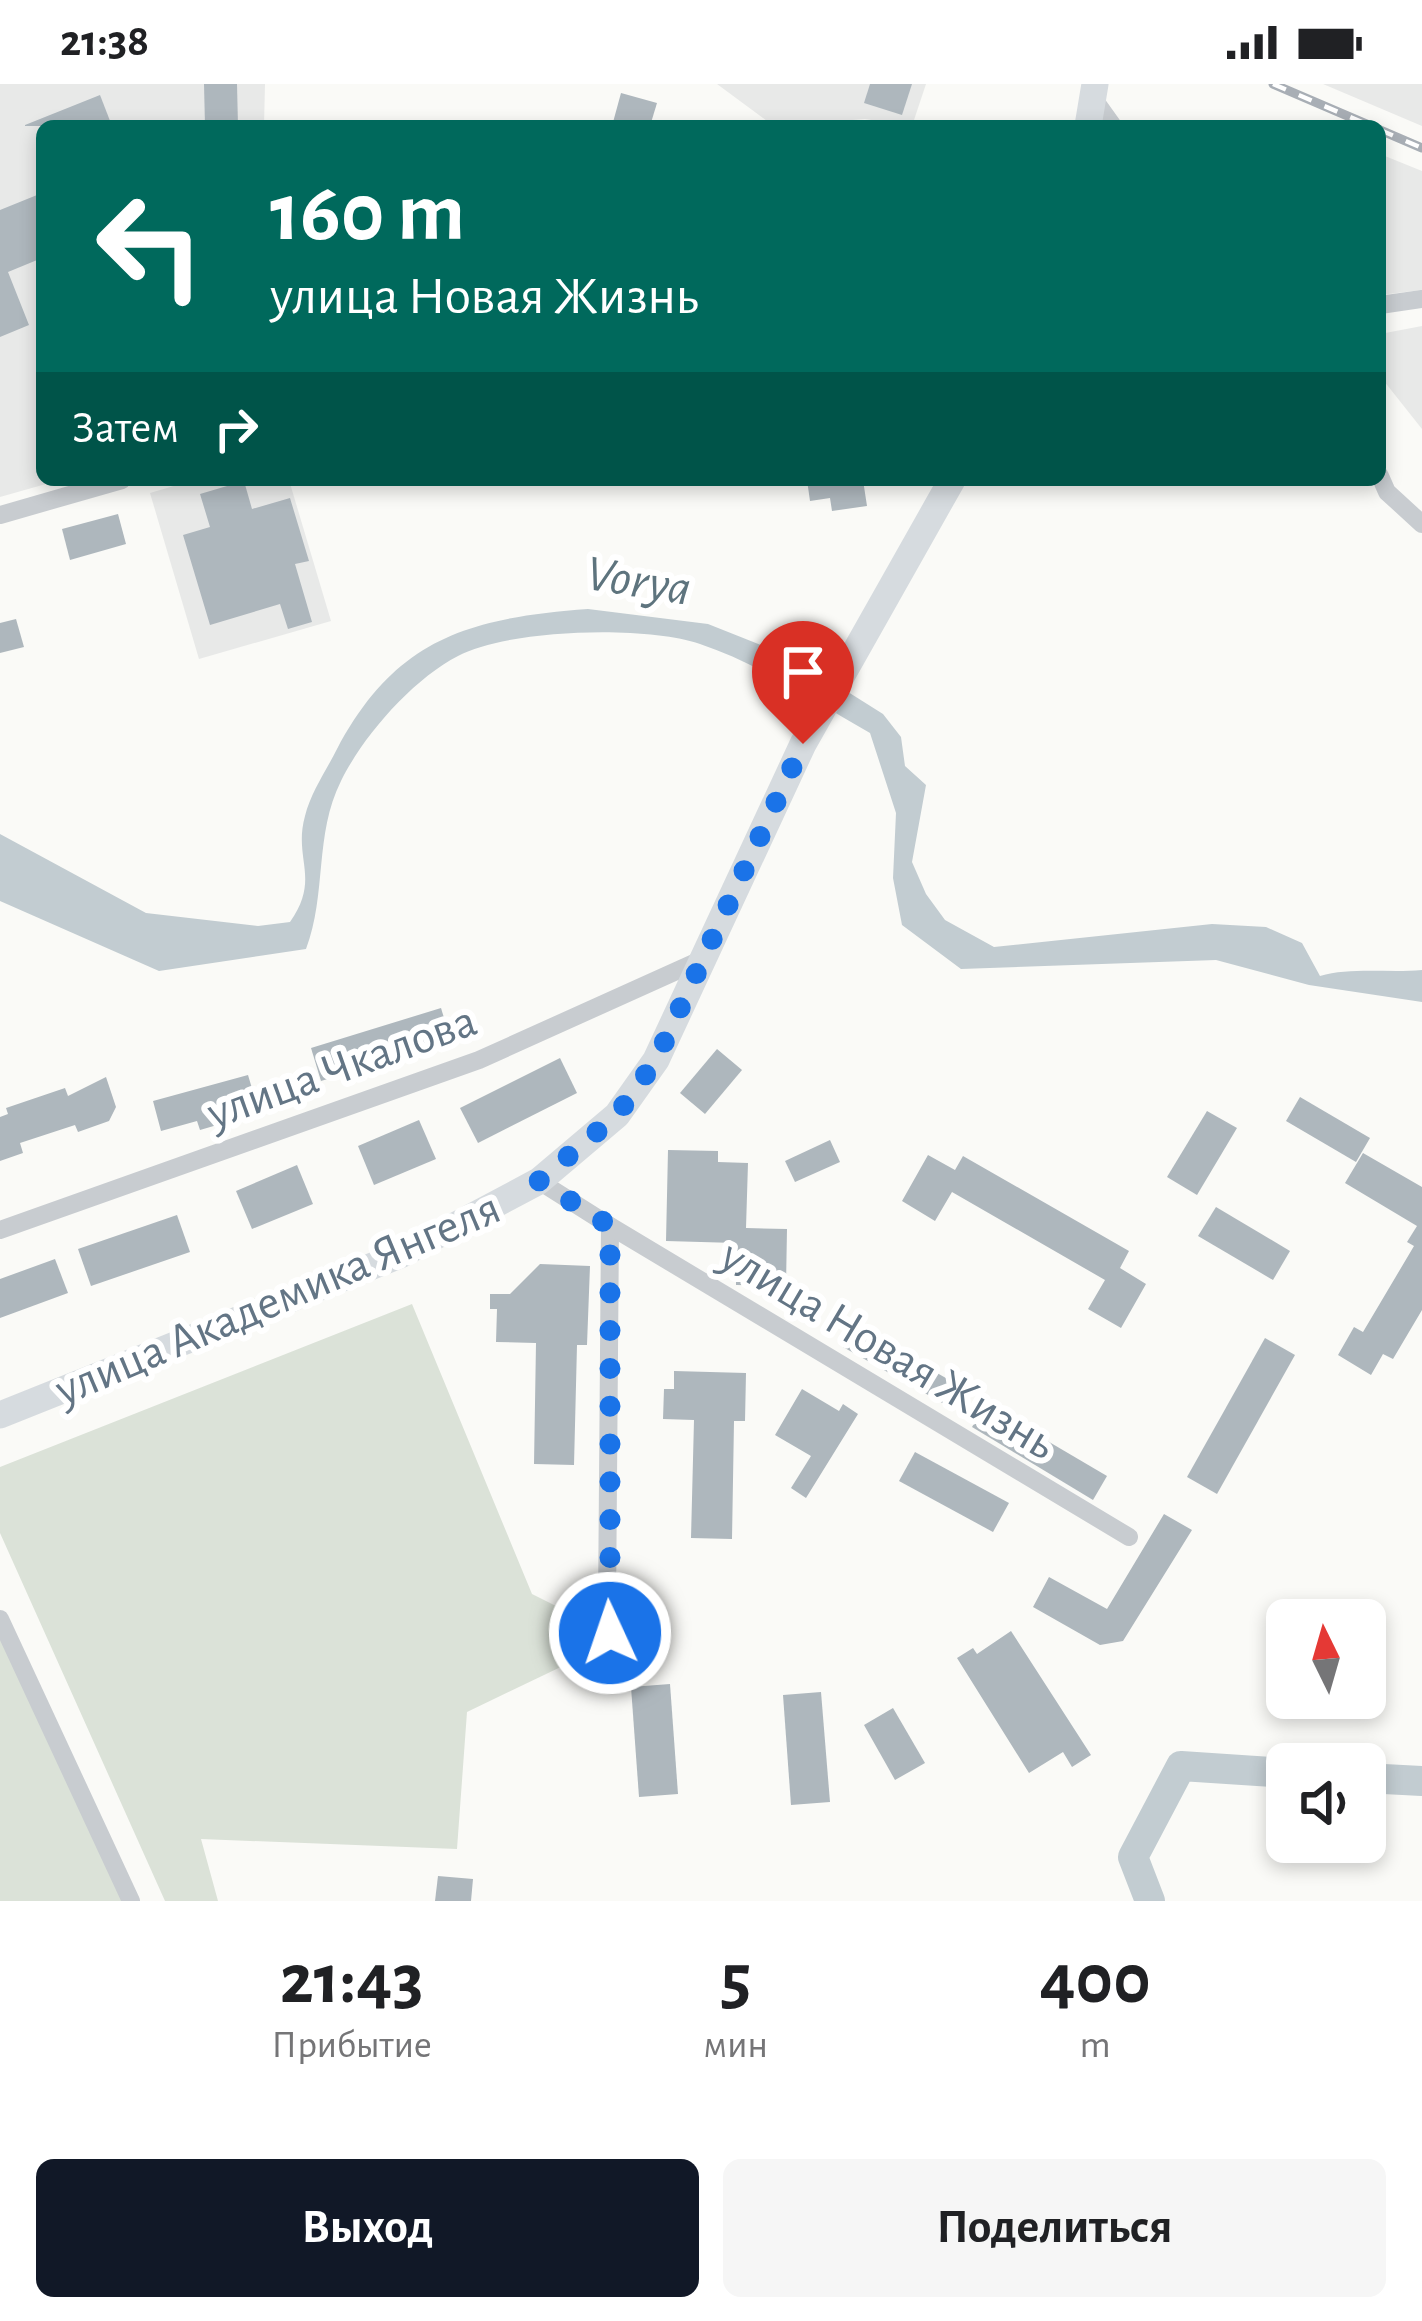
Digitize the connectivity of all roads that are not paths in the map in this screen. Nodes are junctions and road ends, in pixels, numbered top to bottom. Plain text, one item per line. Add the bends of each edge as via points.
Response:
1 (1422, 299) edge
2 (1386, 304) edge
3 (101, 486) edge
4 (949, 486) edge
5 (1385, 486) edge
6 (0, 515) edge
7 (1422, 524) edge
8 (703, 959) junction
9 (539, 1181) junction
10 (610, 1226) junction
11 (0, 1230) edge
12 (0, 1415) edge
13 (1129, 1538) dead end
14 (0, 1619) edge
15 (612, 1658) dead end
16 (131, 1901) edge

1 - 2 street
3 - 6 street
4 - 8 main road, улица Академика Янгеля via 803,744
5 - 7 street
8 - 9 main road, улица Академика Янгеля via 656,1060 617,1115
8 - 11 street, улица Чкалова via 479,1060
9 - 10 street, улица Новая Жизнь
9 - 12 main road, улица Академика Янгеля via 400,1255
10 - 13 street, улица Новая Жизнь
10 - 15 street
14 - 16 street

